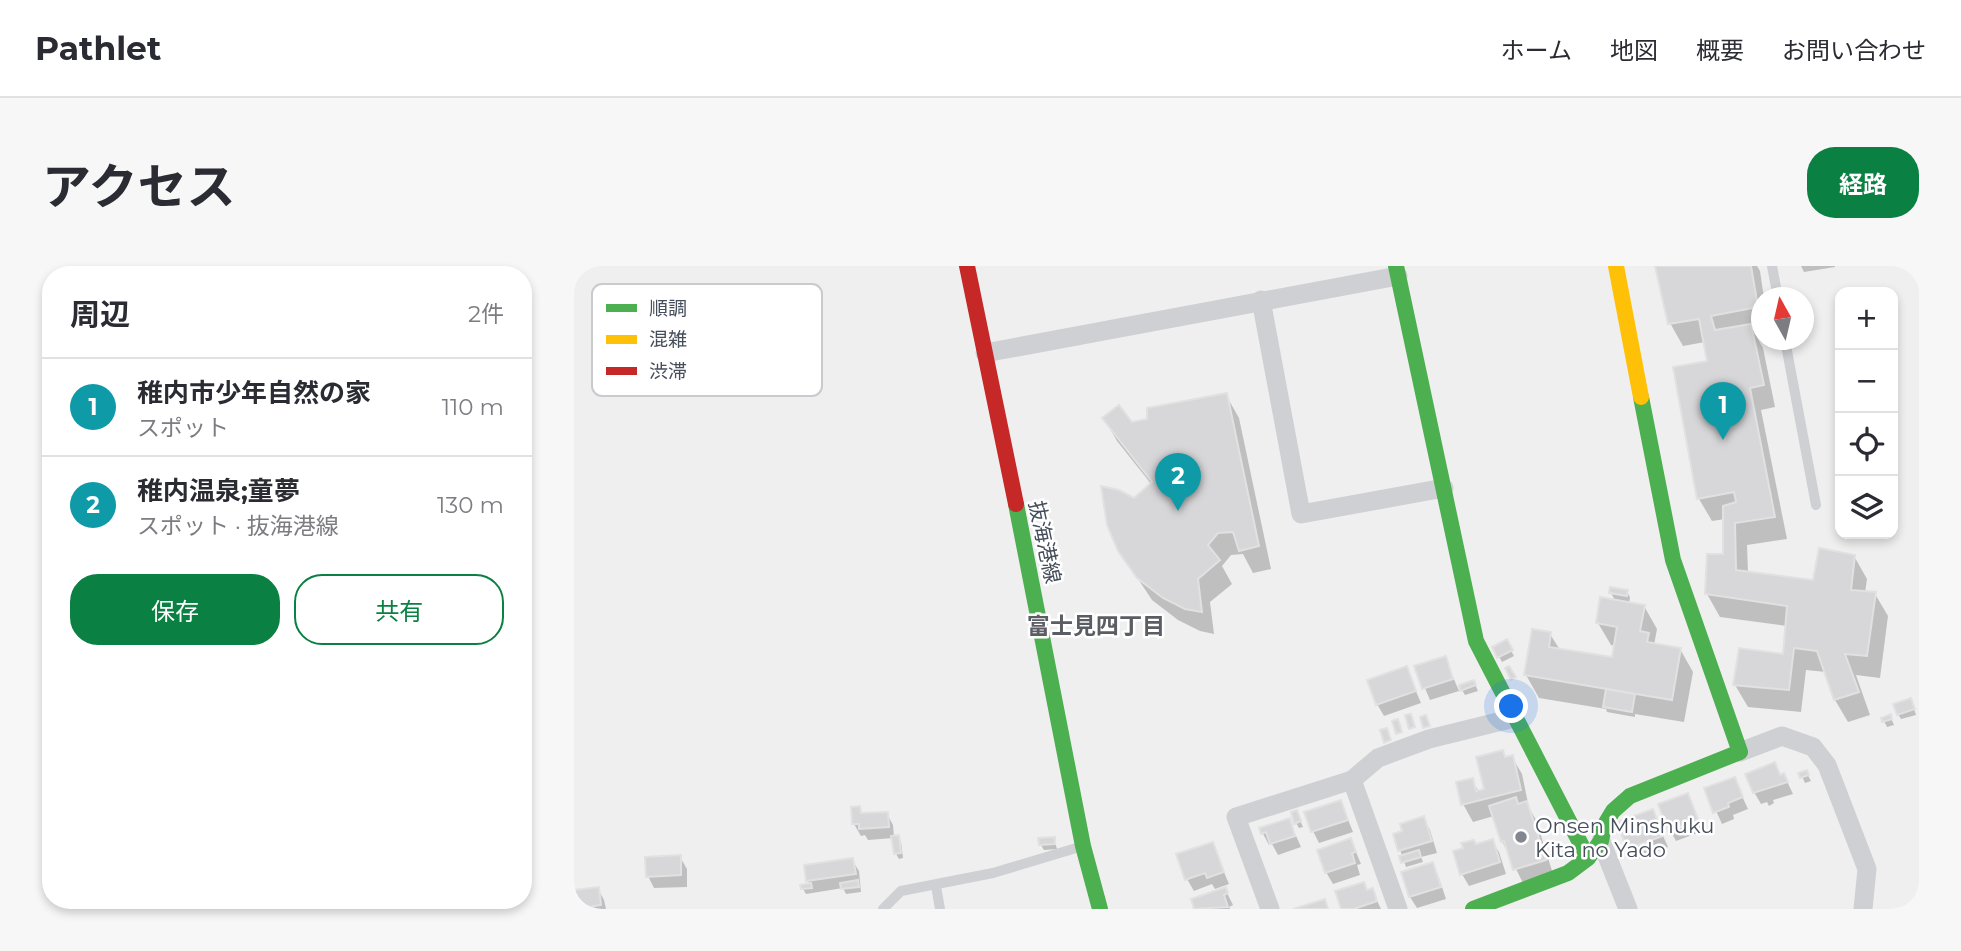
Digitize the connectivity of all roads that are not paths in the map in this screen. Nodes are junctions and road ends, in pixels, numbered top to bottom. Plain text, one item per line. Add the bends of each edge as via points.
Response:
1 (967, 266) edge
2 (1616, 266) edge
3 (1772, 266) edge
4 (1397, 271) edge
5 (1775, 287) edge
6 (1261, 300) junction
7 (1787, 350) edge
8 (985, 353) junction
9 (1444, 488) junction
10 (1816, 505) dead end
11 (1514, 718) junction
12 (1740, 752) junction
13 (1352, 780) junction
14 (1601, 841) junction
15 (1083, 846) junction
16 (1588, 858) junction
17 (936, 886) junction
18 (1507, 903) edge
19 (883, 909) edge
20 (940, 909) edge
21 (1100, 909) edge
22 (1270, 909) edge
23 (1398, 909) edge
24 (1473, 909) edge
25 (1628, 909) edge
26 (1863, 909) edge

1 - 8 street, 抜海港線
2 - 12 street via 1673,560
3 - 5 lane
4 - 6 street
4 - 9 street
6 - 8 street
6 - 9 street via 1301,514
7 - 10 lane
8 - 15 street, 抜海港線
9 - 11 street via 1476,641
11 - 13 street via 1429,739 1378,758
11 - 16 street
12 - 14 street via 1630,796 1613,811
12 - 26 street via 1782,736 1813,747 1827,765 1867,869
13 - 22 street via 1236,817
13 - 23 street
14 - 16 street
14 - 25 street
15 - 17 lane
15 - 21 street, 抜海港線
16 - 18 street
17 - 19 lane via 901,891
17 - 20 lane
18 - 24 street

